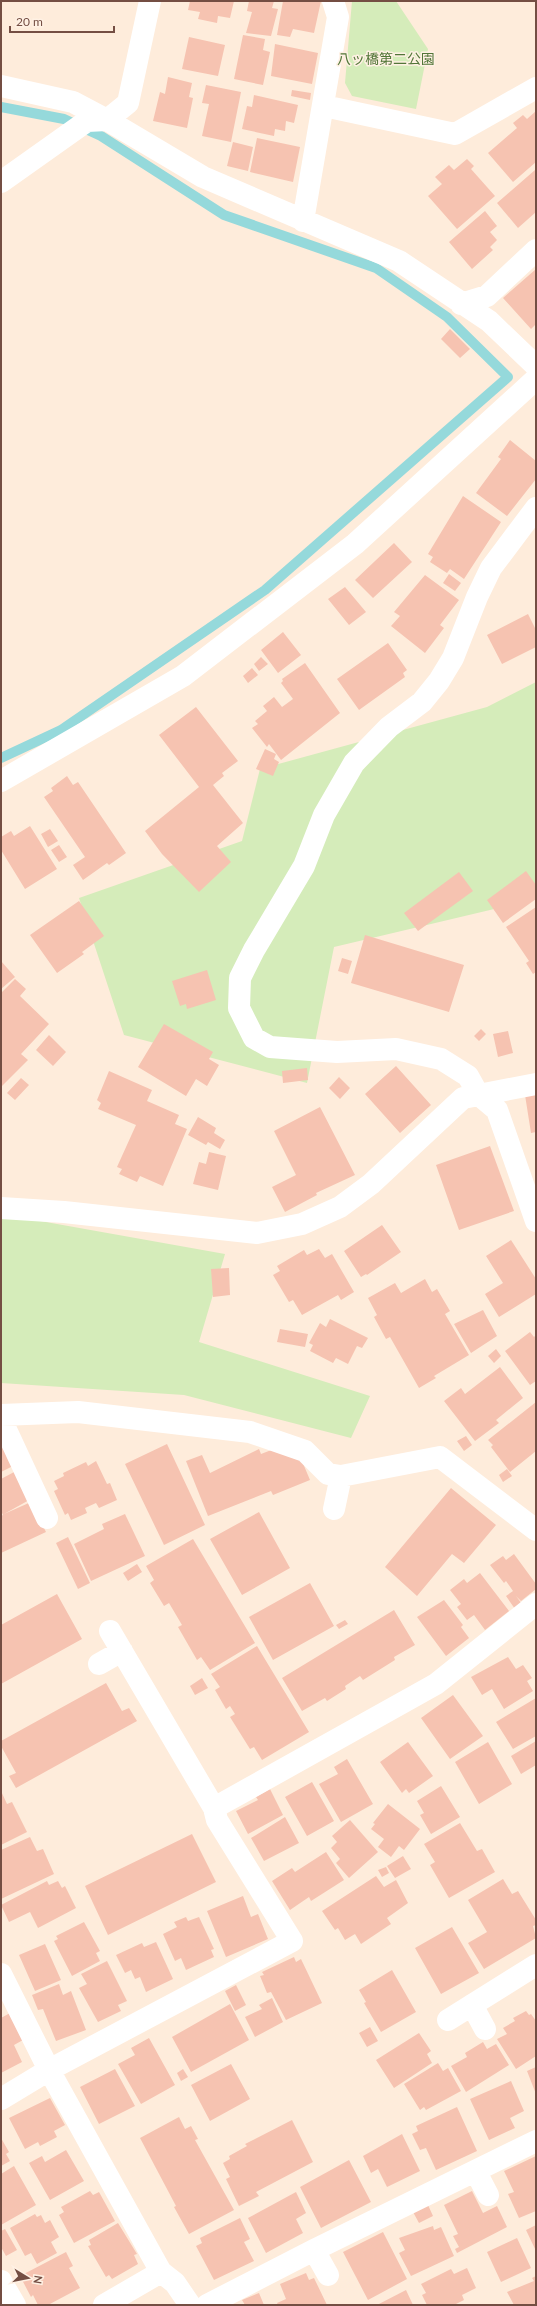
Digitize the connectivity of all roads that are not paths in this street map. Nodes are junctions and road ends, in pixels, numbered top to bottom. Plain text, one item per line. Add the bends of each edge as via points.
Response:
1 (150, 1) edge
2 (333, 1) edge
3 (1, 86) edge
4 (536, 88) edge
5 (324, 106) junction
6 (89, 124) junction
7 (1, 182) edge
8 (303, 221) junction
9 (536, 250) edge
10 (461, 304) junction
11 (536, 366) edge
12 (536, 380) edge
13 (536, 508) edge
14 (1, 781) edge
15 (536, 1084) edge
16 (478, 1094) junction
17 (1, 1208) edge
18 (533, 1209) edge
19 (1, 1415) edge
20 (1, 1418) edge
21 (341, 1476) junction
22 (334, 1509) dead end
23 (47, 1518) dead end
24 (536, 1530) edge
25 (536, 1604) edge
26 (110, 1631) dead end
27 (122, 1651) junction
28 (99, 1664) dead end
29 (214, 1808) junction
30 (536, 1965) edge
31 (1, 1974) edge
32 (472, 2005) junction
33 (448, 2020) dead end
34 (485, 2029) dead end
35 (49, 2070) junction
36 (1, 2099) edge
37 (536, 2141) edge
38 (476, 2172) junction
39 (488, 2195) dead end
40 (314, 2250) junction
41 (160, 2272) junction
42 (328, 2275) dead end
43 (1, 2281) edge
44 (15, 2305) edge
45 (104, 2305) edge
46 (190, 2305) edge
47 (207, 2305) edge

1 - 6 street via 128,103
2 - 5 street via 338,17
3 - 6 street via 73,102
4 - 5 street via 455,134
5 - 8 street
6 - 7 street
6 - 8 street
8 - 10 street via 399,260
9 - 10 street via 487,296
10 - 11 street via 489,321
12 - 14 street via 355,544 183,676
13 - 16 street via 491,568 476,597 453,658 439,681 422,702 389,727 354,763 324,815 304,866 240,978 239,1008 254,1038 270,1047 337,1052 396,1049 441,1059 468,1076
15 - 16 street
16 - 17 street via 463,1098 371,1184 340,1207 302,1224 257,1233 64,1212
16 - 18 street via 497,1110
19 - 21 street via 78,1412 250,1432 305,1451 328,1474
20 - 23 street
21 - 22 street
21 - 24 street via 440,1457
25 - 29 street via 436,1684
26 - 27 street
27 - 28 street
27 - 29 street
29 - 35 street via 217,1820 292,1941
30 - 32 street
31 - 35 street
32 - 33 street
32 - 34 street
35 - 36 street
35 - 41 street
37 - 38 street
38 - 39 street
38 - 40 street
40 - 42 street
40 - 47 street
41 - 45 street
41 - 46 street via 174,2283
43 - 44 street

